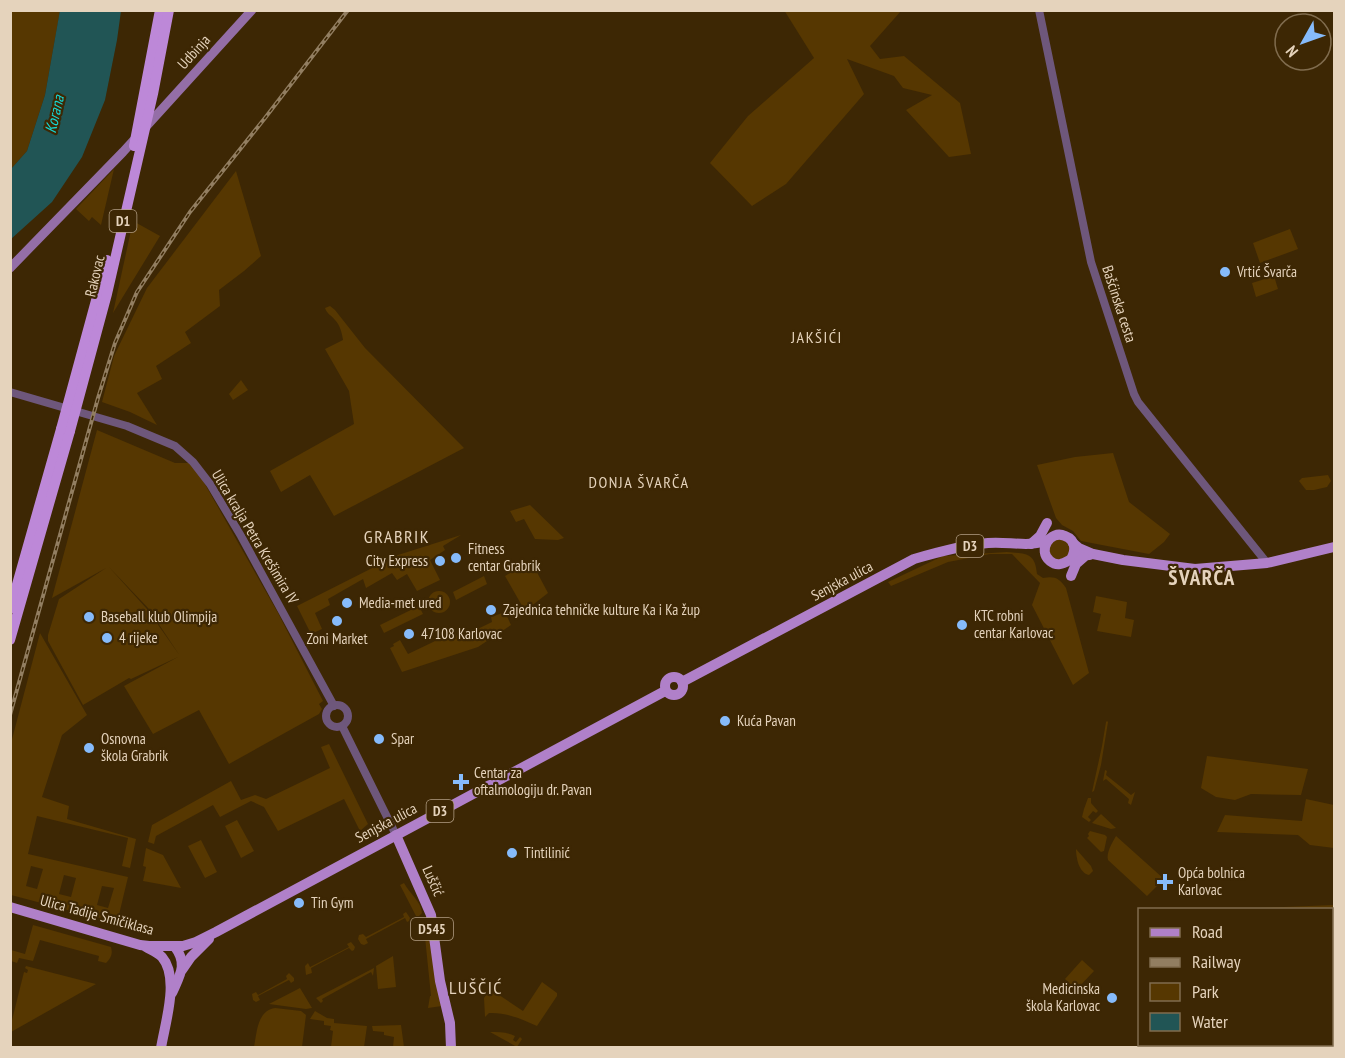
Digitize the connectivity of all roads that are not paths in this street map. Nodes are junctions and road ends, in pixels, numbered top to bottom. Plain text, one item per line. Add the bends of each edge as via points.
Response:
1 (160, 10) edge
2 (169, 10) edge
3 (252, 10) edge
4 (1039, 10) edge
5 (10, 268) edge
6 (10, 392) edge
7 (66, 430) junction
8 (1047, 524) dead end
9 (1048, 540) junction
10 (1073, 543) junction
11 (1028, 544) junction
12 (1252, 545) junction
13 (1335, 547) edge
14 (1089, 555) junction
15 (1047, 558) junction
16 (1071, 559) junction
17 (1267, 563) junction
18 (1243, 566) junction
19 (1071, 576) dead end
20 (10, 609) edge
21 (10, 640) edge
22 (334, 706) junction
23 (342, 726) junction
24 (396, 835) junction
25 (10, 907) edge
26 (216, 932) junction
27 (140, 945) junction
28 (176, 946) junction
29 (182, 971) junction
30 (169, 974) junction
31 (170, 999) junction
32 (161, 1047) edge
33 (451, 1047) edge

1 - 7 highway, Rakovac / D1, bridge via 117,217
2 - 7 highway, Rakovac / D1, bridge via 106,294
3 - 5 main road, Udbinja via 123,152
4 - 12 street, Bašćinska cesta via 1091,262 1134,393
6 - 22 street, Ulica kralja Petra Krešimira IV via 127,426 175,446 193,462 241,536
7 - 20 highway, D1
7 - 21 highway, D1
8 - 11 main road via 1040,536
9 - 10 main road, D3 via 1061,535
9 - 11 main road, Senjska ulica / D3
9 - 15 main road
10 - 14 main road, D3
10 - 16 main road
11 - 15 main road
11 - 24 main road, Senjska ulica / D3 via 987,543 914,559 682,682 669,678 665,690
12 - 17 street, Bašćinska cesta
12 - 18 street via 1251,557
13 - 17 main road, D3
14 - 16 main road, D3
14 - 18 main road, D3 via 1195,569
14 - 19 main road via 1076,564
15 - 16 main road, D3 via 1055,564
17 - 18 main road, D3
22 - 23 street via 347,711 348,721
22 - 23 street via 327,712 328,722 336,728
23 - 24 street
24 - 26 main road, Senjska ulica / D3
24 - 33 main road, Luščić / D545 via 431,915
25 - 27 main road, Ulica Tadije Smičiklasa / D3
26 - 28 main road, D3
26 - 29 main road
27 - 28 main road, Ulica Tadije Smičiklasa / D3
27 - 30 main road via 160,955
28 - 29 main road via 183,960
28 - 30 main road via 170,956
29 - 31 main road
30 - 31 main road
31 - 32 main road

